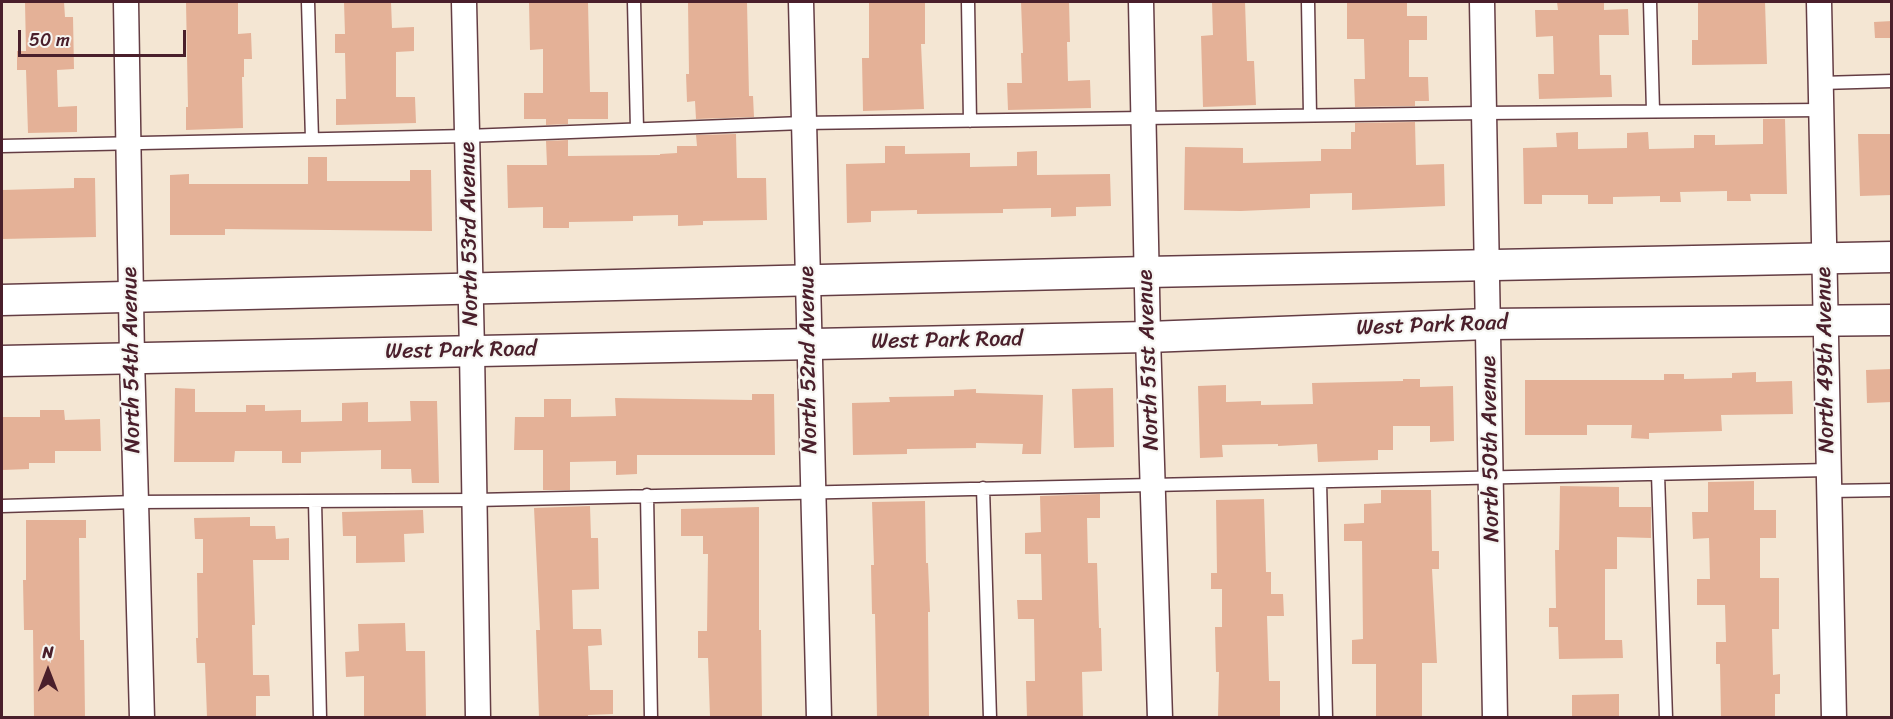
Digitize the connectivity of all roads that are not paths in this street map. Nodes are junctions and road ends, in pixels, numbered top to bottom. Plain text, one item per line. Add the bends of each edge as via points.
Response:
1 (126, 2) edge
2 (308, 2) edge
3 (464, 2) edge
4 (634, 2) edge
5 (801, 2) edge
6 (968, 2) edge
7 (1141, 2) edge
8 (1308, 2) edge
9 (1482, 2) edge
10 (1650, 2) edge
11 (1819, 2) edge
12 (1892, 81) edge
13 (1821, 83) junction
14 (1821, 110) junction
15 (1653, 111) junction
16 (1484, 113) junction
17 (1310, 115) junction
18 (1144, 118) junction
19 (970, 121) junction
20 (803, 123) junction
21 (637, 129) junction
22 (467, 136) junction
23 (312, 139) junction
24 (128, 142) junction
25 (2, 146) edge
26 (1892, 257) edge
27 (1824, 259) junction
28 (1487, 265) junction
29 (1147, 272) junction
30 (807, 281) junction
31 (471, 289) junction
32 (131, 296) junction
33 (2, 300) edge
34 (1892, 320) edge
35 (1826, 322) junction
36 (1488, 324) junction
37 (1148, 337) junction
38 (808, 343) junction
39 (472, 351) junction
40 (132, 358) junction
41 (2, 361) edge
42 (1659, 474) junction
43 (1491, 479) junction
44 (1829, 481) junction
45 (1320, 482) junction
46 (1153, 484) junction
47 (983, 488) junction
48 (1892, 490) edge
49 (812, 492) junction
50 (647, 495) junction
51 (474, 500) junction
52 (315, 501) junction
53 (136, 502) junction
54 (2, 506) edge
55 (142, 717) edge
56 (320, 717) edge
57 (478, 717) edge
58 (651, 717) edge
59 (819, 717) edge
60 (990, 717) edge
61 (1160, 717) edge
62 (1326, 717) edge
63 (1495, 717) edge
64 (1666, 717) edge
65 (1834, 717) edge

1 - 24 street, North 54th Avenue
2 - 23 lane
3 - 22 street, North 53rd Avenue
4 - 21 lane
5 - 20 street, North 52nd Avenue
6 - 19 lane
7 - 18 street, North 51st Avenue
8 - 17 lane
9 - 16 street, North 50th Avenue
10 - 15 lane
11 - 13 street, North 49th Avenue
12 - 13 lane
13 - 14 street, North 49th Avenue
14 - 15 lane
14 - 27 street, North 49th Avenue
15 - 16 lane
16 - 17 lane
16 - 28 street, North 50th Avenue
17 - 18 lane
18 - 19 lane
18 - 29 street, North 51st Avenue
19 - 20 lane
20 - 21 lane
20 - 30 street, North 52nd Avenue
21 - 22 lane
22 - 23 lane
22 - 31 street, North 53rd Avenue
23 - 24 lane
24 - 25 lane
24 - 32 street, North 54th Avenue
26 - 27 street
27 - 28 street
27 - 35 street, North 49th Avenue
28 - 29 street
28 - 36 street, North 50th Avenue
29 - 30 street
29 - 37 street, North 51st Avenue
30 - 31 street
30 - 38 street, North 52nd Avenue
31 - 32 street
31 - 39 street, North 53rd Avenue
32 - 33 street
32 - 40 street, North 54th Avenue
34 - 35 street, West Park Road
35 - 36 street, West Park Road
35 - 44 street, North 49th Avenue
36 - 37 street, West Park Road
36 - 43 street, North 50th Avenue
37 - 38 street, West Park Road
37 - 46 street, North 51st Avenue
38 - 39 street, West Park Road
38 - 49 street, North 52nd Avenue
39 - 40 street, West Park Road
39 - 51 street, North 53rd Avenue
40 - 41 street, West Park Road
40 - 53 street, North 54th Avenue
42 - 43 lane
42 - 44 lane
42 - 64 lane
43 - 45 lane
43 - 63 street, North 50th Avenue
44 - 48 lane
44 - 65 street, North 49th Avenue
45 - 46 lane
45 - 62 lane
46 - 47 lane
46 - 61 street, North 51st Avenue
47 - 49 lane
47 - 60 lane
49 - 50 lane
49 - 59 street, North 52nd Avenue
50 - 51 lane
50 - 58 lane
51 - 52 lane
51 - 57 street, North 53rd Avenue
52 - 53 lane
52 - 56 lane
53 - 54 lane
53 - 55 street, North 54th Avenue

